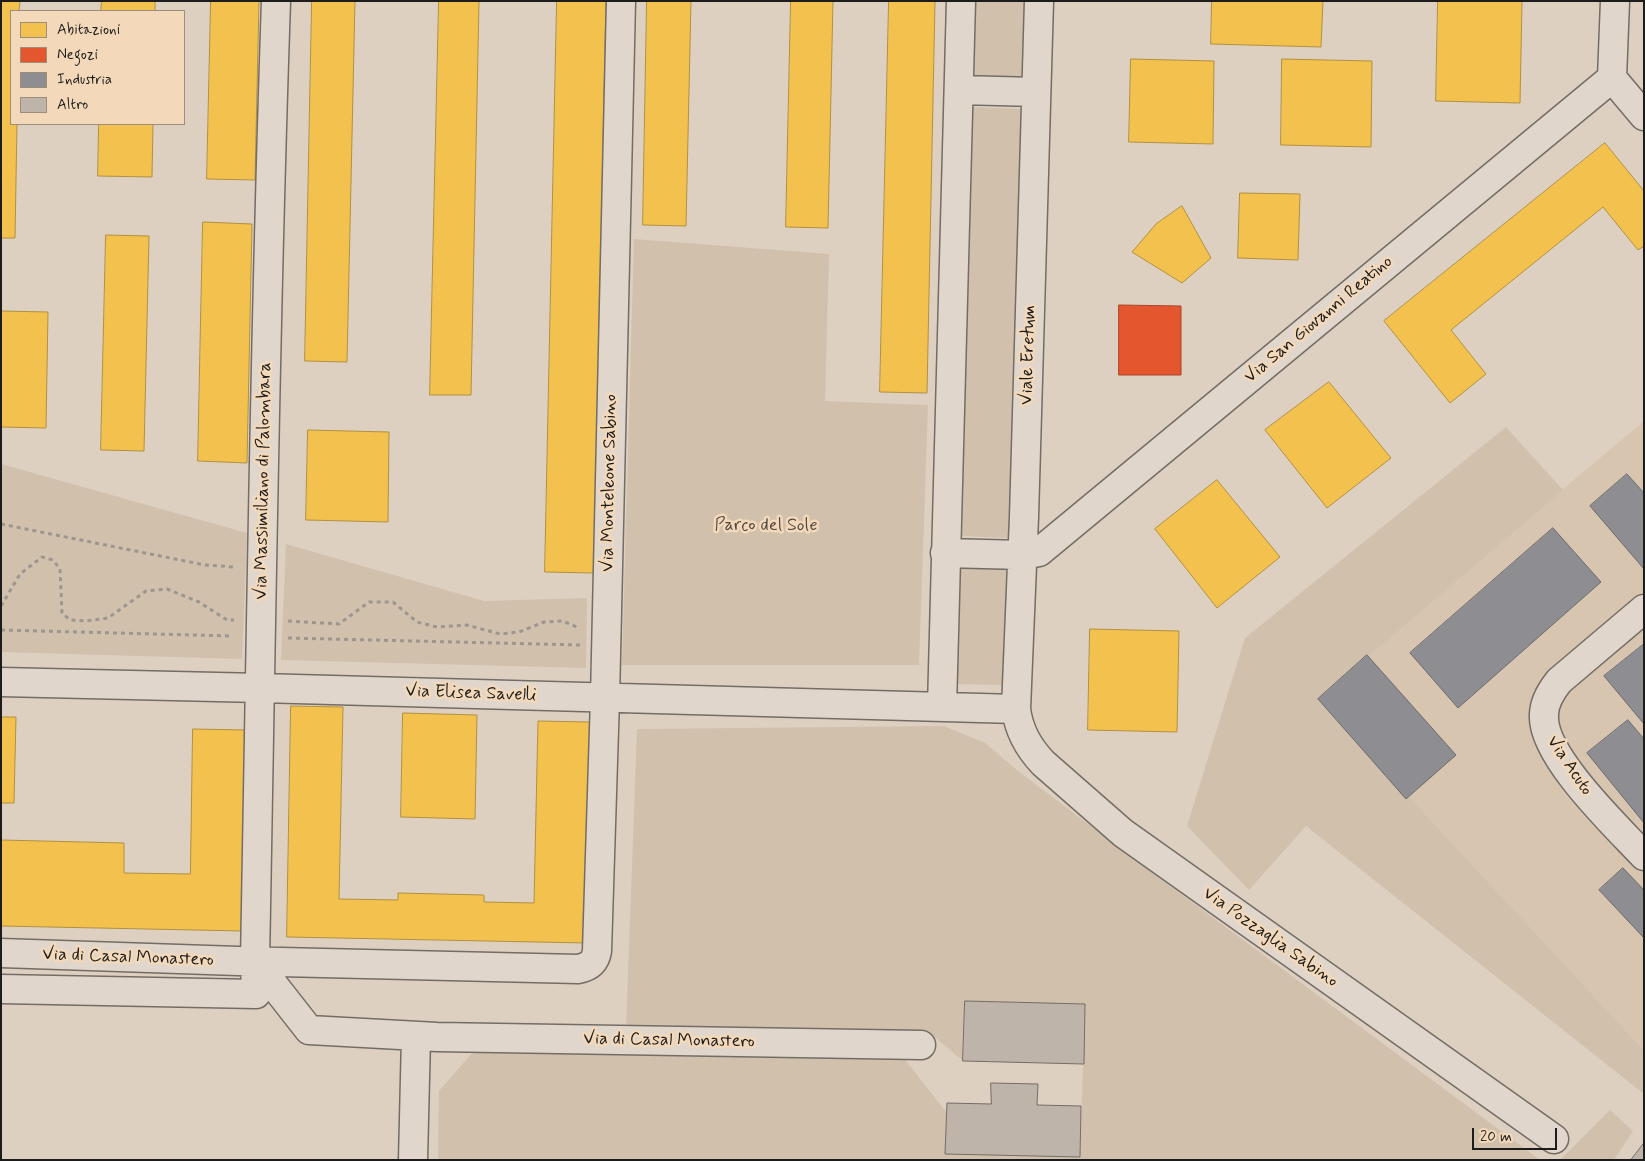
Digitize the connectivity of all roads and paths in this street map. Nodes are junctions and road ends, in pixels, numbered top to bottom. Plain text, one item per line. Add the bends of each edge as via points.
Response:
1 (276, 1) edge
2 (621, 1) edge
3 (961, 1) edge
4 (1039, 1) edge
5 (1615, 1) edge
6 (1612, 78) junction
7 (960, 90) junction
8 (1036, 92) junction
9 (1644, 116) edge
10 (1, 524) edge
11 (946, 552) junction
12 (1023, 555) junction
13 (262, 570) junction
14 (1644, 609) edge
15 (1, 682) edge
16 (260, 688) junction
17 (605, 698) junction
18 (942, 707) junction
19 (1016, 709) junction
20 (1644, 856) edge
21 (1, 953) edge
22 (255, 961) junction
23 (592, 964) joint
24 (1, 989) edge
25 (416, 1037) junction
26 (921, 1045) dead end
27 (1554, 1139) dead end
28 (413, 1160) edge

1 - 13 street, Via Massimiliano di Palombara
2 - 17 street, Via Monteleone Sabino
3 - 7 street
4 - 8 street, Viale Eretum
5 - 6 street
6 - 9 street
6 - 12 street, Via San Giovanni Reatino via 1039,552
7 - 8 street
7 - 11 street
8 - 12 street, Viale Eretum
10 - 13 path via 205,565
11 - 12 street
11 - 18 street
12 - 19 street, Viale Eretum
13 - 16 street, Via Massimiliano di Palombara
14 - 20 street, Via Acuto via 1559,681 1550,693 1543,716 1548,739 1570,773
15 - 16 street, Via Elisea Savelli
16 - 17 street, Via Elisea Savelli
16 - 22 street, Via Massimiliano di Palombara
17 - 18 street, Via Elisea Savelli
17 - 23 street, Via Monteleone Sabino via 597,951
18 - 19 street, Via Elisea Savelli
19 - 27 street, Via Pozzaglia Sabino via 1023,734 1033,752 1123,833
21 - 22 street, Via di Casal Monastero
22 - 23 street, Via di Casal Monastero via 578,969
22 - 24 street, Via Massimiliano di Palombara via 256,994
22 - 25 street, Via di Casal Monastero via 309,1030
25 - 26 street, Via di Casal Monastero
25 - 28 street

